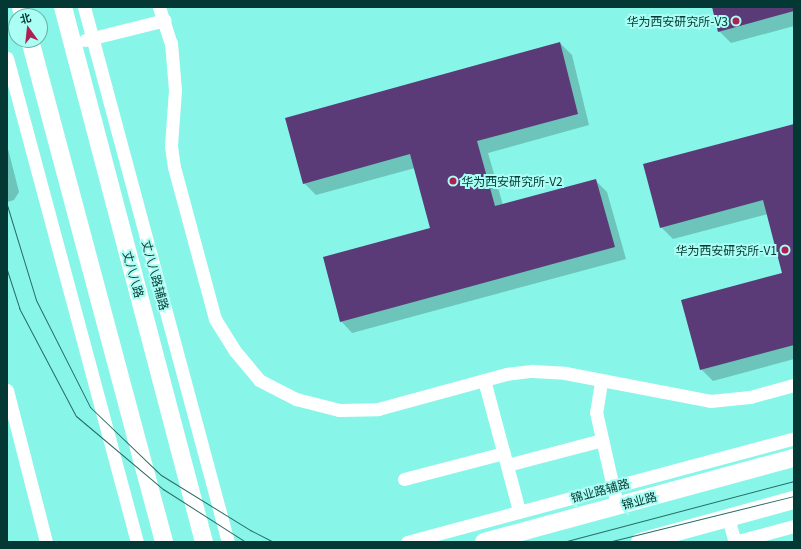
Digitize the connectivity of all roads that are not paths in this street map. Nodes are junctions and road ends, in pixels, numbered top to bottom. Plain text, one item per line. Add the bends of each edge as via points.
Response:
1 (63, 7) edge
2 (84, 7) edge
3 (160, 7) edge
4 (165, 20) junction
5 (92, 39) junction
6 (73, 43) junction
7 (32, 48) edge
8 (7, 58) edge
9 (484, 380) junction
10 (601, 382) junction
11 (794, 385) edge
12 (7, 390) edge
13 (794, 438) edge
14 (602, 440) junction
15 (794, 458) edge
16 (505, 459) junction
17 (404, 480) dead end
18 (613, 486) junction
19 (794, 500) edge
20 (618, 505) junction
21 (519, 512) junction
22 (728, 518) junction
23 (794, 526) edge
24 (46, 542) edge
25 (137, 542) edge
26 (164, 542) edge
27 (204, 542) edge
28 (228, 542) edge
29 (407, 542) edge
30 (484, 542) edge
31 (640, 542) edge
32 (735, 542) edge

1 - 6 main road, 丈八八路
2 - 5 street, 丈八八路辅路
3 - 4 street
4 - 5 street
4 - 9 street via 171,43 176,90 171,146 174,167 215,319 235,351 259,380 296,399 339,410 378,409
5 - 6 street
5 - 28 street, 丈八八路辅路
6 - 27 main road, 丈八八路
7 - 26 main road
8 - 25 street
9 - 10 street via 506,374 532,372 565,373
9 - 16 street
10 - 11 street via 710,401 750,397
10 - 14 street via 596,412
12 - 24 street
13 - 18 street, 锦业路辅路
14 - 16 street
14 - 18 street
15 - 20 main road, 锦业路
16 - 17 street
16 - 21 street
18 - 20 street
18 - 21 street, 锦业路辅路
19 - 22 main road
20 - 30 main road, 锦业路
21 - 29 street, 锦业路辅路
22 - 31 main road
22 - 32 street
23 - 32 street

